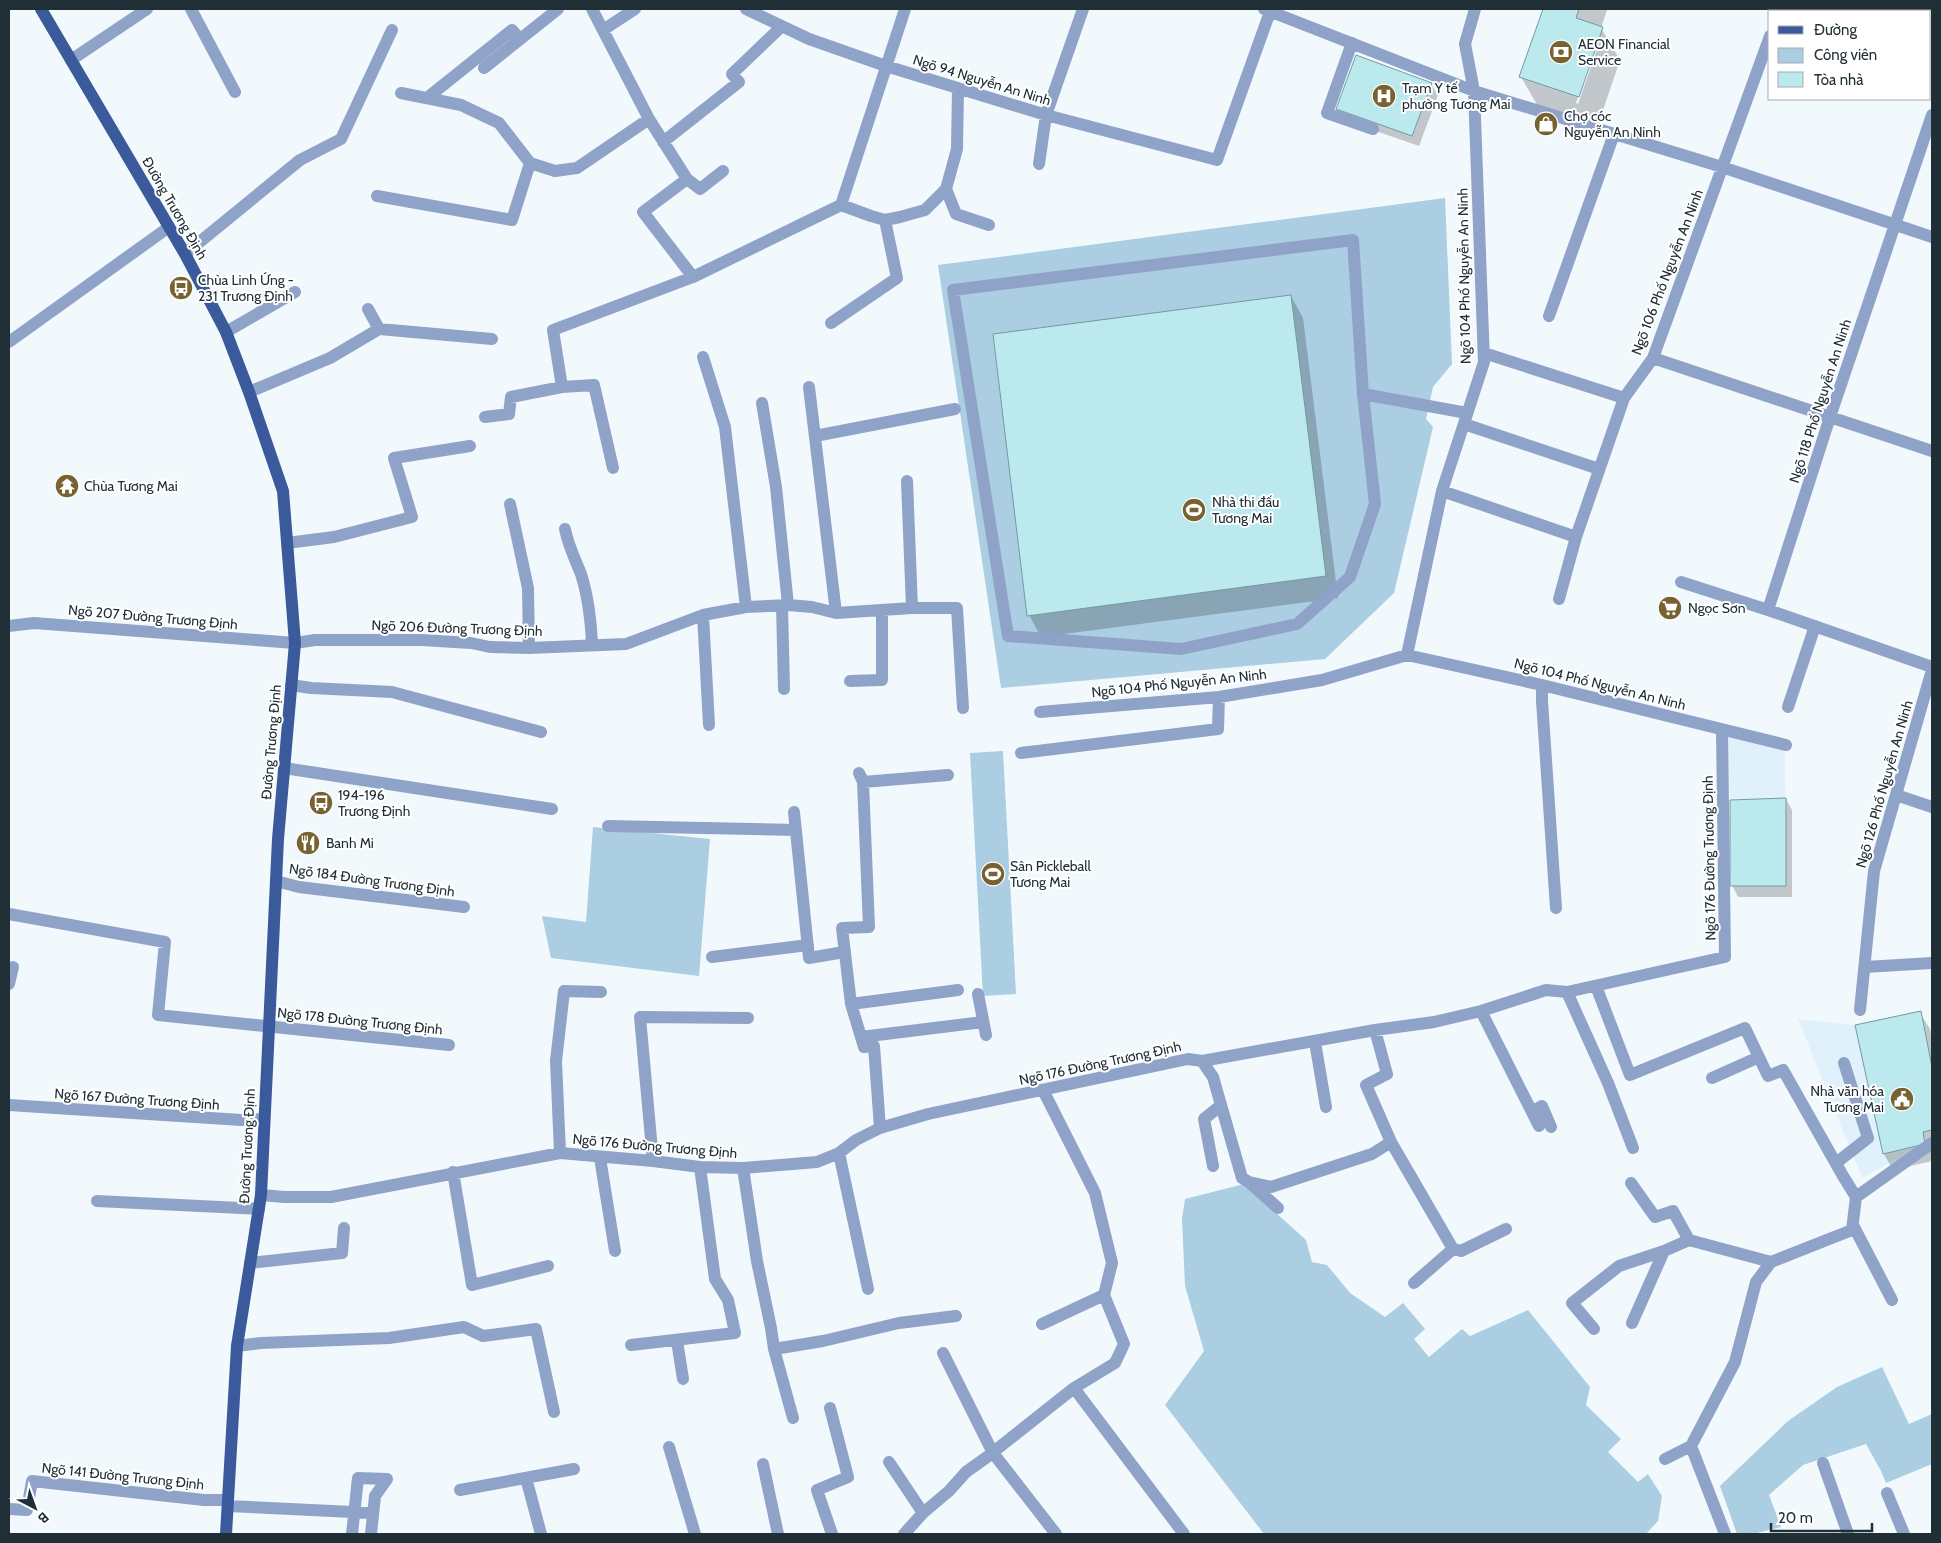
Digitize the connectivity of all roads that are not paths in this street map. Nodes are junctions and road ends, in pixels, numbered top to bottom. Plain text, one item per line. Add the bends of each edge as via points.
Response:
1 (41, 9) edge
2 (147, 9) edge
3 (191, 9) edge
4 (558, 9) edge
5 (592, 9) edge
6 (635, 9) edge
7 (746, 9) edge
8 (905, 9) edge
9 (1083, 9) edge
10 (1268, 9) edge
11 (1475, 9) edge
12 (782, 27) junction
13 (392, 30) dead end
14 (603, 30) junction
15 (520, 39) junction
16 (1768, 41) edge
17 (1352, 43) junction
18 (71, 60) junction
19 (886, 66) junction
20 (484, 68) dead end
21 (958, 88) junction
22 (1474, 91) junction
23 (235, 92) dead end
24 (401, 93) dead end
25 (427, 98) junction
26 (1046, 115) junction
27 (1932, 115) edge
28 (649, 119) junction
29 (1373, 129) dead end
30 (1614, 134) junction
31 (663, 142) junction
32 (530, 162) junction
33 (1039, 164) dead end
34 (1722, 167) junction
35 (723, 170) dead end
36 (686, 179) junction
37 (946, 189) junction
38 (377, 196) dead end
39 (841, 204) junction
40 (885, 220) junction
41 (1895, 224) junction
42 (989, 225) dead end
43 (169, 227) junction
44 (1932, 237) edge
45 (185, 254) junction
46 (693, 277) junction
47 (295, 292) dead end
48 (368, 310) dead end
49 (1550, 316) dead end
50 (831, 323) dead end
51 (380, 329) junction
52 (226, 332) junction
53 (492, 339) dead end
54 (9, 342) edge
55 (1484, 353) junction
56 (704, 358) dead end
57 (1653, 358) junction
58 (809, 387) dead end
59 (562, 388) junction
60 (249, 392) junction
61 (1363, 394) junction
62 (1624, 398) junction
63 (762, 403) dead end
64 (955, 409) dead end
65 (485, 417) dead end
66 (1830, 417) junction
67 (1465, 419) junction
68 (815, 436) junction
69 (470, 446) dead end
70 (1932, 451) edge
71 (613, 468) dead end
72 (1599, 469) junction
73 (907, 481) dead end
74 (1442, 491) junction
75 (510, 504) dead end
76 (565, 529) dead end
77 (1576, 537) junction
78 (287, 543) junction
79 (1681, 582) dead end
80 (1558, 599) dead end
81 (785, 605) junction
82 (746, 607) junction
83 (912, 608) junction
84 (882, 610) junction
85 (1768, 610) junction
86 (836, 613) junction
87 (703, 615) junction
88 (9, 626) edge
89 (1815, 626) junction
90 (295, 643) junction
91 (592, 644) junction
92 (529, 648) junction
93 (1407, 655) junction
94 (1932, 667) edge
95 (1932, 670) edge
96 (850, 681) dead end
97 (291, 685) junction
98 (1542, 685) junction
99 (784, 690) dead end
100 (1219, 697) junction
101 (1788, 707) dead end
102 (963, 708) dead end
103 (1040, 712) dead end
104 (709, 725) dead end
105 (1722, 730) junction
106 (541, 732) dead end
107 (1786, 745) dead end
108 (1021, 753) dead end
109 (284, 768) junction
110 (948, 775) dead end
111 (1896, 795) junction
112 (1932, 808) edge
113 (552, 809) dead end
114 (794, 812) dead end
115 (608, 826) dead end
116 (796, 830) junction
117 (276, 881) junction
118 (464, 907) dead end
119 (1556, 908) dead end
120 (9, 914) edge
121 (808, 945) junction
122 (844, 952) junction
123 (712, 957) dead end
124 (1932, 963) edge
125 (1864, 966) junction
126 (13, 967) dead end
127 (9, 984) edge
128 (1596, 986) junction
129 (958, 990) dead end
130 (601, 992) dead end
131 (1567, 992) junction
132 (978, 994) dead end
133 (851, 1004) junction
134 (1860, 1010) dead end
135 (1481, 1011) junction
136 (748, 1018) dead end
137 (983, 1022) junction
138 (268, 1026) junction
139 (1375, 1030) junction
140 (986, 1035) dead end
141 (861, 1037) junction
142 (1316, 1042) junction
143 (449, 1045) dead end
144 (1759, 1057) junction
145 (1202, 1061) junction
146 (1844, 1064) dead end
147 (1712, 1078) dead end
148 (1043, 1090) junction
149 (9, 1105) edge
150 (1220, 1106) junction
151 (1326, 1107) dead end
152 (264, 1119) junction
153 (1545, 1126) dead end
154 (880, 1128) junction
155 (1391, 1142) junction
156 (1932, 1143) edge
157 (1633, 1148) dead end
158 (560, 1153) junction
159 (839, 1153) junction
160 (600, 1158) junction
161 (653, 1161) junction
162 (1836, 1162) junction
163 (1213, 1166) dead end
164 (700, 1168) junction
165 (743, 1168) junction
166 (453, 1172) junction
167 (1249, 1182) junction
168 (1631, 1183) dead end
169 (261, 1195) junction
170 (1856, 1197) junction
171 (97, 1201) dead end
172 (1278, 1208) dead end
173 (258, 1209) junction
174 (1853, 1225) junction
175 (344, 1228) dead end
176 (1506, 1229) dead end
177 (1689, 1240) junction
178 (1453, 1249) junction
179 (615, 1251) dead end
180 (1664, 1251) junction
181 (1771, 1262) junction
182 (250, 1263) junction
183 (548, 1266) dead end
184 (1414, 1283) dead end
185 (868, 1289) dead end
186 (1104, 1295) junction
187 (1892, 1300) dead end
188 (956, 1316) dead end
189 (1632, 1323) dead end
190 (1042, 1324) dead end
191 (1594, 1329) dead end
192 (677, 1341) junction
193 (631, 1345) dead end
194 (237, 1346) junction
195 (774, 1349) junction
196 (944, 1353) dead end
197 (683, 1379) dead end
198 (1074, 1388) junction
199 (830, 1408) dead end
200 (554, 1412) dead end
201 (793, 1418) dead end
202 (1691, 1446) junction
203 (669, 1447) dead end
204 (993, 1453) junction
205 (1665, 1459) dead end
206 (889, 1462) dead end
207 (1823, 1463) dead end
208 (763, 1464) dead end
209 (574, 1469) dead end
210 (526, 1478) junction
211 (460, 1490) dead end
212 (1887, 1493) dead end
213 (228, 1503) junction
214 (9, 1509) edge
215 (354, 1512) junction
216 (373, 1513) junction
217 (923, 1513) junction
218 (226, 1534) edge
219 (352, 1534) edge
220 (371, 1534) edge
221 (541, 1534) edge
222 (695, 1534) edge
223 (778, 1534) edge
224 (832, 1534) edge
225 (907, 1534) edge
226 (1056, 1534) edge
227 (1184, 1534) edge
228 (1725, 1534) edge
229 (1848, 1534) edge
230 (1904, 1534) edge

1 - 18 main road, Đường Trương Định
2 - 18 street
3 - 23 street
4 - 15 street
5 - 14 street
6 - 14 street
7 - 12 street, Ngõ 94 Nguyễn An Ninh
8 - 19 street
9 - 26 street
10 - 17 street
10 - 26 street, Ngõ 94 Nguyễn An Ninh via 1217,160
11 - 22 street, Ngõ 104 Phố Nguyễn An Ninh via 1465,44
12 - 19 street, Ngõ 94 Nguyễn An Ninh
12 - 31 street via 732,74 739,82
13 - 45 street via 341,140 300,160
14 - 28 street
15 - 20 street
15 - 25 street via 512,30
16 - 34 street, Ngõ 106 Phố Nguyễn An Ninh
17 - 22 street
17 - 29 street via 1327,113
18 - 43 main road, Đường Trương Định
19 - 21 street, Ngõ 94 Nguyễn An Ninh
19 - 39 street
21 - 26 street, Ngõ 94 Nguyễn An Ninh
21 - 37 street via 957,149
22 - 30 street
22 - 55 street, Ngõ 104 Phố Nguyễn An Ninh
24 - 25 street
25 - 32 street via 461,105 499,124
26 - 33 street
27 - 41 street, Ngõ 118 Phố Nguyễn An Ninh
28 - 31 street
28 - 32 street via 577,168 555,171
30 - 34 street
30 - 49 street
31 - 36 street
32 - 38 street via 512,220
34 - 41 street
34 - 57 street, Ngõ 106 Phố Nguyễn An Ninh
35 - 36 street via 700,189
36 - 46 street via 643,212
37 - 40 street via 925,210
37 - 42 street via 956,214
39 - 40 street
39 - 46 street
40 - 50 street via 897,278
41 - 44 street
41 - 66 street, Ngõ 118 Phố Nguyễn An Ninh
43 - 45 main road, Đường Trương Định
43 - 54 street
45 - 52 main road, Đường Trương Định
46 - 59 street via 553,330
47 - 52 street
48 - 51 street
51 - 53 street
51 - 60 street via 330,358
52 - 60 main road, Đường Trương Định
55 - 62 street
55 - 67 street, Ngõ 104 Phố Nguyễn An Ninh
56 - 82 street via 725,428
57 - 62 street, Ngõ 106 Phố Nguyễn An Ninh
57 - 66 street
58 - 68 street
59 - 65 street via 511,397 509,414
59 - 71 street via 594,384
60 - 78 main road, Đường Trương Định via 283,491
61 - 61 street via 1353,240 953,290 1008,636 1181,649 1297,624 1350,576 1375,504
61 - 67 street
62 - 72 street, Ngõ 106 Phố Nguyễn An Ninh
63 - 81 street via 776,487
64 - 68 street
66 - 70 street
66 - 85 street, Ngõ 118 Phố Nguyễn An Ninh
67 - 72 street
67 - 74 street, Ngõ 104 Phố Nguyễn An Ninh
68 - 86 street
69 - 78 street via 394,458 412,517 334,537
72 - 77 street, Ngõ 106 Phố Nguyễn An Ninh
73 - 83 street
74 - 77 street
74 - 93 street, Ngõ 104 Phố Nguyễn An Ninh
75 - 92 street via 528,588
76 - 91 street via 581,575 591,620
77 - 80 street, Ngõ 106 Phố Nguyễn An Ninh
78 - 90 main road, Đường Trương Định
79 - 85 street
81 - 82 street, Ngõ 206 Đường Trương Định
81 - 86 street, Ngõ 206 Đường Trương Định
81 - 99 street
82 - 87 street, Ngõ 206 Đường Trương Định
83 - 84 street, Ngõ 206 Đường Trương Định
83 - 102 street, Ngõ 206 Đường Trương Định via 957,608
84 - 86 street, Ngõ 206 Đường Trương Định
84 - 96 street via 882,680
85 - 89 street
87 - 91 street, Ngõ 206 Đường Trương Định via 626,644
87 - 104 street
88 - 90 street, Ngõ 207 Đường Trương Định via 34,623
89 - 94 street
89 - 101 street
90 - 92 street, Ngõ 206 Đường Trương Định via 315,640 421,640
90 - 97 main road, Đường Trương Định
91 - 92 street, Ngõ 206 Đường Trương Định
93 - 98 street, Ngõ 104 Phố Nguyễn An Ninh
93 - 100 street, Ngõ 104 Phố Nguyễn An Ninh via 1322,680
95 - 111 street, Ngõ 126 Phố Nguyễn An Ninh
97 - 106 street via 392,692
97 - 109 main road, Đường Trương Định
98 - 105 street, Ngõ 104 Phố Nguyễn An Ninh
98 - 119 street
100 - 103 street, Ngõ 104 Phố Nguyễn An Ninh
100 - 108 street via 1218,729
105 - 107 street, Ngõ 104 Phố Nguyễn An Ninh
105 - 128 street, Ngõ 176 Đường Trương Định via 1725,957
109 - 113 street
109 - 117 main road, Đường Trương Định
110 - 122 street via 861,778 868,927 842,928
111 - 112 street
111 - 125 street, Ngõ 126 Phố Nguyễn An Ninh via 1874,871
114 - 116 street
115 - 116 street
116 - 121 street
117 - 118 street, Ngõ 184 Đường Trương Định via 299,887
117 - 138 main road, Đường Trương Định
120 - 138 street, Ngõ 178 Đường Trương Định via 165,942 158,1015
121 - 122 street via 809,958
121 - 123 street
122 - 133 street
124 - 125 street
125 - 134 street, Ngõ 126 Phố Nguyễn An Ninh
126 - 127 street
128 - 131 street, Ngõ 176 Đường Trương Định
128 - 144 street via 1630,1075 1745,1028
129 - 133 street
130 - 158 street via 564,991 556,1061
131 - 135 street, Ngõ 176 Đường Trương Định via 1546,990
131 - 157 street
132 - 137 street
133 - 141 street
135 - 139 street, Ngõ 176 Đường Trương Định via 1434,1022
135 - 153 street via 1532,1112
136 - 161 street via 640,1017
137 - 140 street
137 - 141 street
138 - 143 street, Ngõ 178 Đường Trương Định
138 - 152 main road, Đường Trương Định
139 - 142 street, Ngõ 176 Đường Trương Định
139 - 155 street via 1387,1074 1366,1085
141 - 154 street via 864,1047 874,1046
142 - 145 street, Ngõ 176 Đường Trương Định
142 - 151 street
144 - 147 street
144 - 162 street via 1768,1076 1783,1070
145 - 148 street, Ngõ 176 Đường Trương Định via 1188,1059
145 - 150 street via 1213,1077
146 - 162 street via 1868,1138
148 - 154 street, Ngõ 176 Đường Trương Định via 928,1114
148 - 186 street via 1095,1193 1112,1263
149 - 152 street, Ngõ 167 Đường Trương Định
150 - 163 street via 1204,1119
150 - 167 street via 1242,1178
152 - 169 main road, Đường Trương Định
154 - 159 street, Ngõ 176 Đường Trương Định
155 - 167 street via 1372,1154 1271,1187
155 - 178 street
156 - 170 street
158 - 160 street, Ngõ 176 Đường Trương Định
158 - 166 street, Ngõ 176 Đường Trương Định
159 - 165 street, Ngõ 176 Đường Trương Định via 817,1162
159 - 185 street
160 - 161 street, Ngõ 176 Đường Trương Định
160 - 179 street
161 - 164 street, Ngõ 176 Đường Trương Định
162 - 170 street
164 - 165 street, Ngõ 176 Đường Trương Định
164 - 192 street via 715,1279 728,1300 735,1333
165 - 195 street
166 - 169 street, Ngõ 176 Đường Trương Định via 331,1197
166 - 183 street via 472,1285
167 - 172 street
168 - 177 street via 1655,1218 1673,1211
169 - 173 main road, Đường Trương Định
170 - 174 street
171 - 173 street
173 - 182 main road, Đường Trương Định
174 - 181 street via 1852,1230
174 - 187 street
175 - 182 street via 342,1253
176 - 178 street via 1461,1251
177 - 180 street
177 - 181 street
178 - 184 street
180 - 189 street
180 - 191 street via 1619,1266 1572,1303
181 - 202 street via 1756,1282 1735,1362
182 - 194 main road, Đường Trương Định
186 - 190 street
186 - 198 street via 1124,1344 1115,1363
188 - 195 street via 899,1323
192 - 193 street
192 - 197 street
194 - 200 street via 389,1338 464,1327 483,1336 536,1328
194 - 213 main road, Đường Trương Định
195 - 201 street
196 - 204 street
198 - 204 street
198 - 227 street
199 - 224 street via 848,1477 817,1490
202 - 205 street
202 - 228 street
203 - 222 street
204 - 217 street via 966,1472
204 - 226 street
206 - 217 street
207 - 229 street
208 - 223 street
209 - 210 street
210 - 211 street
210 - 221 street
212 - 230 street
213 - 214 street, Ngõ 141 Đường Trương Định via 32,1481 27,1510
213 - 215 street
213 - 218 main road, Đường Trương Định
215 - 216 street
215 - 216 street via 358,1478 387,1479 375,1496
215 - 219 street
216 - 220 street
217 - 225 street

